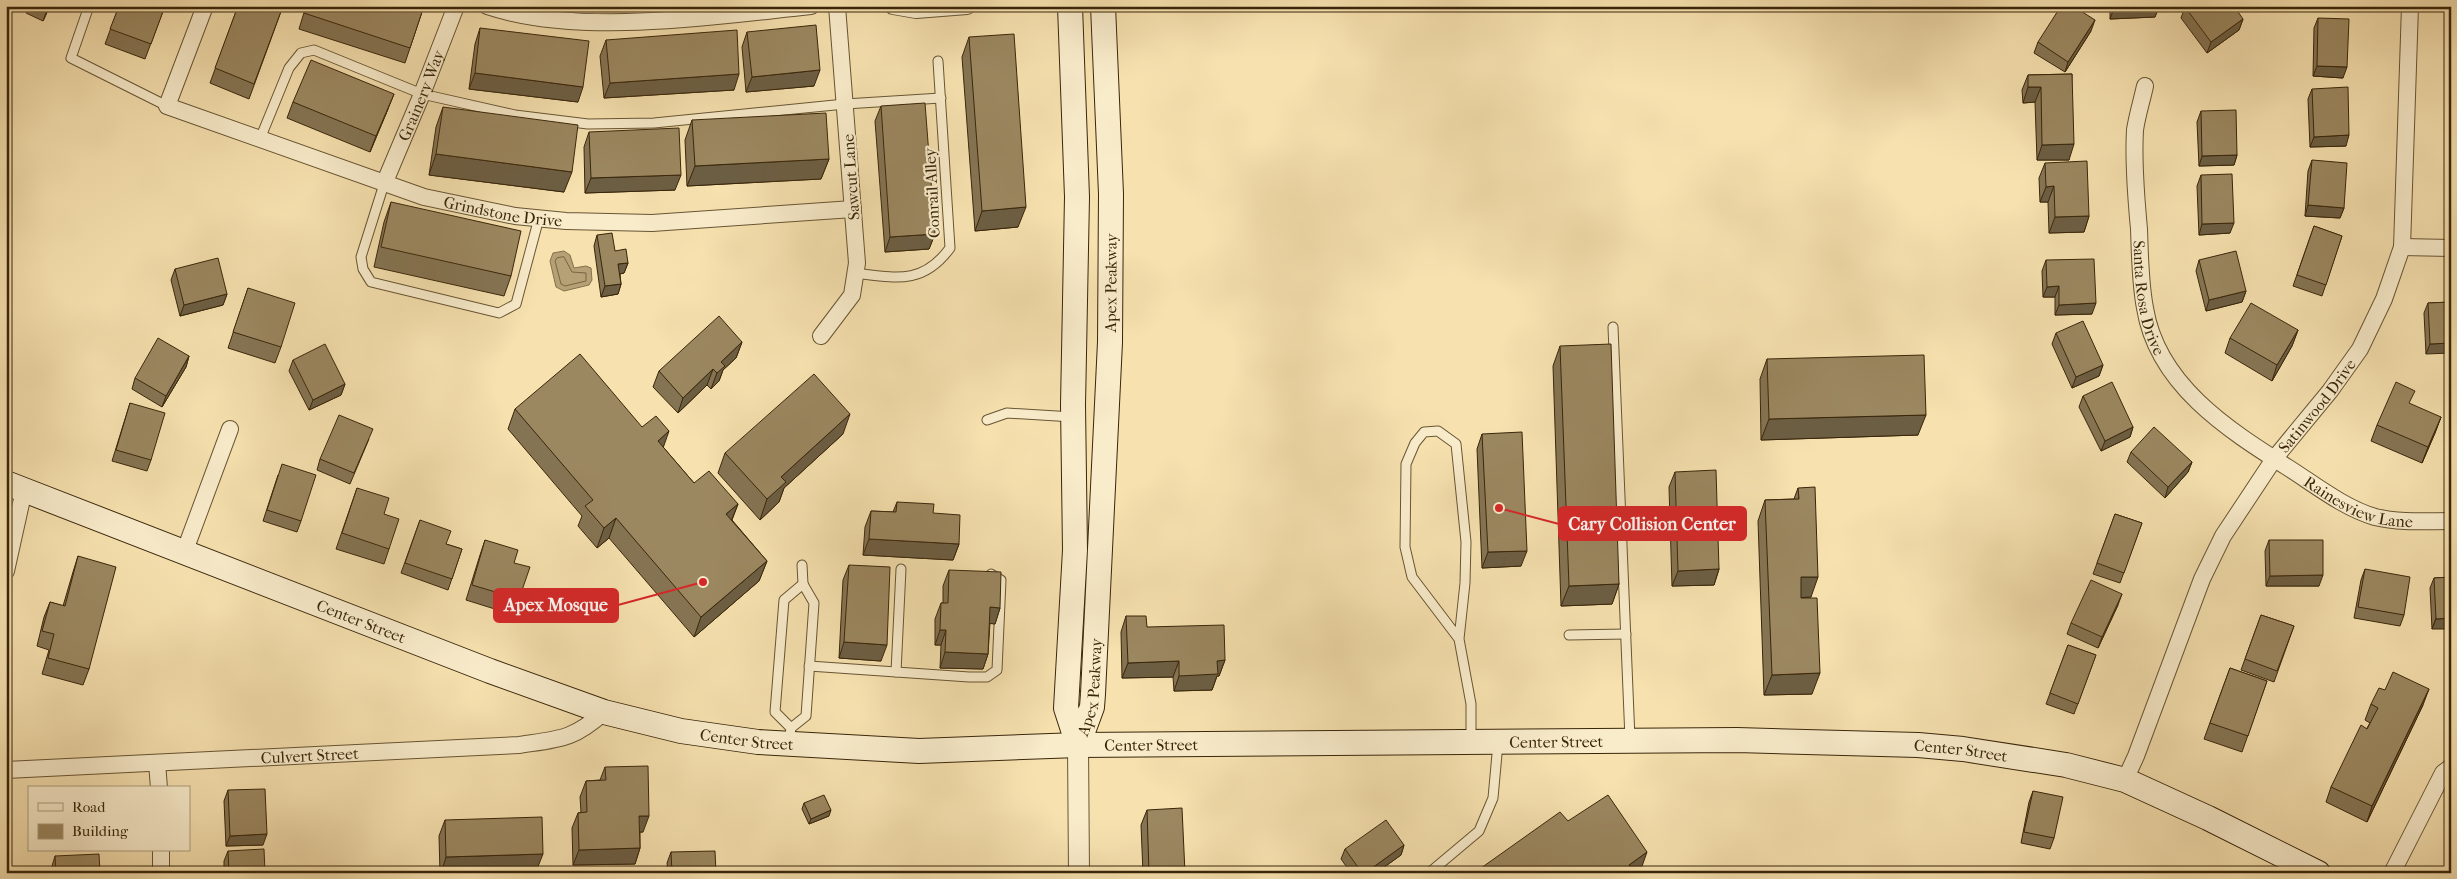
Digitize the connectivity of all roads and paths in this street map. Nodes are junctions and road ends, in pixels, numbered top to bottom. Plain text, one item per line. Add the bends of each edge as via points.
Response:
1 (89, 6) edge
2 (205, 6) edge
3 (456, 6) edge
4 (487, 6) edge
5 (811, 6) edge
6 (837, 6) edge
7 (894, 6) edge
8 (968, 6) edge
9 (1070, 6) edge
10 (1104, 6) edge
11 (2410, 6) edge
12 (938, 61) dead end
13 (2145, 86) dead end
14 (422, 94) junction
15 (941, 98) junction
16 (845, 104) junction
17 (168, 106) junction
18 (260, 139) junction
19 (384, 184) junction
20 (853, 210) junction
21 (539, 218) junction
22 (2402, 247) junction
23 (2451, 248) edge
24 (856, 273) junction
25 (1613, 327) dead end
26 (821, 336) dead end
27 (1073, 417) junction
28 (987, 420) dead end
29 (230, 429) dead end
30 (2274, 459) junction
31 (15, 486) edge
32 (2451, 520) edge
33 (184, 553) junction
34 (802, 565) dead end
35 (901, 569) dead end
36 (6, 571) edge
37 (978, 572) edge
38 (804, 584) junction
39 (1626, 634) junction
40 (1569, 635) dead end
41 (1459, 639) junction
42 (809, 666) junction
43 (896, 672) junction
44 (604, 712) junction
45 (790, 736) junction
46 (1630, 741) junction
47 (1498, 742) junction
48 (1471, 743) junction
49 (1078, 746) junction
50 (157, 763) junction
51 (2451, 767) edge
52 (6, 770) edge
53 (2125, 780) junction
54 (159, 786) edge
55 (161, 852) edge
56 (161, 873) edge
57 (1079, 873) edge
58 (1429, 873) edge
59 (2318, 873) edge
60 (2392, 873) edge

1 - 17 lane via 71,58
2 - 17 street
3 - 14 street, Grainery Way
4 - 5 street via 544,19 587,21 702,17
6 - 16 street, Sawcut Lane
7 - 8 street via 916,10
9 - 27 main road, Apex Peakway via 1077,197
10 - 49 main road, Apex Peakway via 1111,194 1110,360 1094,694
11 - 22 street, Satinwood Drive
12 - 15 lane, Conrail Alley
13 - 30 street, Santa Rosa Drive via 2135,130 2136,196 2145,310 2153,336 2168,368 2194,399
14 - 16 lane via 515,115 588,124 654,123
14 - 18 lane via 314,50 308,51 301,53 289,68
14 - 19 street, Grainery Way
15 - 16 lane
15 - 24 lane, Conrail Alley via 950,248 939,264 923,273 895,278
16 - 20 street, Sawcut Lane
17 - 18 street, Grindstone Drive
18 - 19 street, Grindstone Drive
19 - 21 street, Grindstone Drive via 424,197
19 - 21 lane via 361,257 363,269 372,282 499,313 516,304
20 - 21 street, Grindstone Drive via 652,222
20 - 24 street, Sawcut Lane
22 - 23 street
22 - 30 street, Satinwood Drive via 2384,299 2360,349
24 - 26 street, Sawcut Lane via 852,295
25 - 39 lane
27 - 28 lane via 1007,413
27 - 49 main road, Apex Peakway via 1075,550 1066,708
29 - 33 street
30 - 32 street, Rainesview Lane via 2346,504 2375,516 2403,522
30 - 53 street, Satinwood Drive via 2223,536 2202,579
31 - 33 main road, Center Street
31 - 36 street
33 - 44 main road, Center Street via 490,672
34 - 38 lane
35 - 43 lane
37 - 43 lane via 992,574 1001,580 997,670 987,677
38 - 42 lane via 814,603
38 - 45 lane via 784,600 775,712
39 - 40 lane
39 - 46 lane
41 - 41 lane via 1466,542 1456,444 1438,431 1424,432 1406,464 1405,547 1412,577
41 - 48 lane via 1471,704
42 - 43 lane
42 - 45 lane via 806,716
44 - 45 main road, Center Street via 681,731
44 - 50 street, Culvert Street via 585,729 560,739 519,745
45 - 49 main road, Center Street via 919,751
46 - 47 main road, Center Street
46 - 53 main road, Center Street via 1918,744 2066,765
47 - 48 main road, Center Street
47 - 58 lane via 1493,798 1479,830
48 - 49 main road, Center Street
49 - 57 street
50 - 52 street, Culvert Street
50 - 54 street
51 - 60 street via 2443,773
53 - 59 main road, Center Street
55 - 56 street

